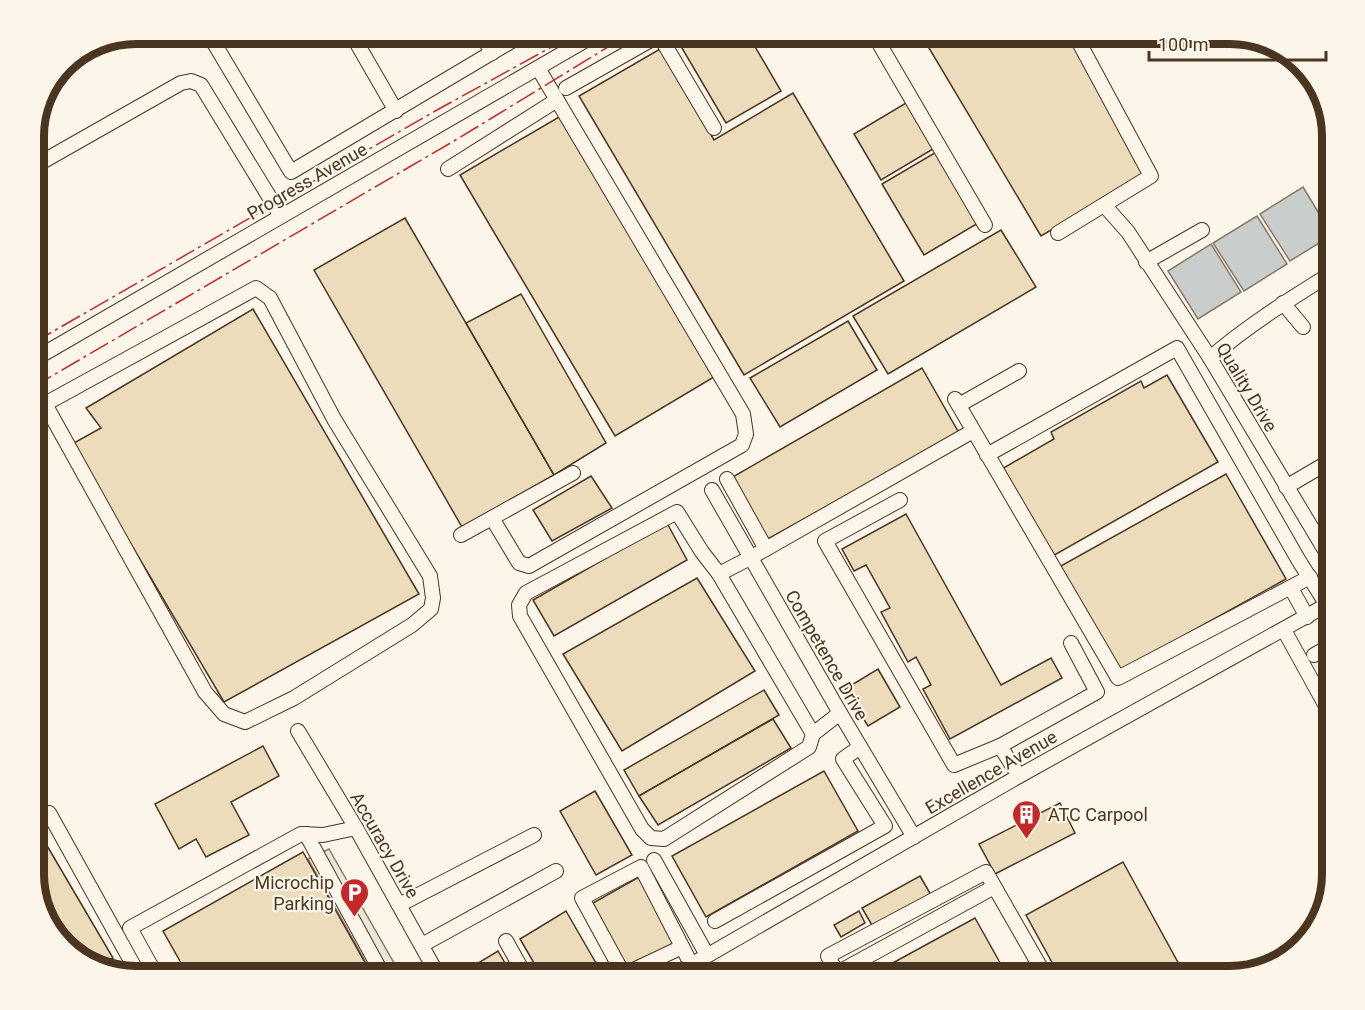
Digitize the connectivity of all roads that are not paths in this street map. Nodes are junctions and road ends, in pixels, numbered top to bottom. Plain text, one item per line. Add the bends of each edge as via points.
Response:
1 (214, 43) edge
2 (357, 43) edge
3 (486, 43) edge
4 (508, 43) edge
5 (581, 43) edge
6 (645, 43) edge
7 (666, 43) edge
8 (879, 43) edge
9 (1079, 43) edge
10 (492, 53) junction
11 (538, 68) junction
12 (566, 88) dead end
13 (557, 100) junction
14 (396, 111) junction
15 (714, 128) dead end
16 (44, 161) edge
17 (448, 170) dead end
18 (1105, 206) junction
19 (281, 216) junction
20 (985, 225) dead end
21 (1202, 230) dead end
22 (1058, 233) dead end
23 (1146, 262) junction
24 (1322, 279) edge
25 (1283, 303) junction
26 (1303, 327) dead end
27 (44, 354) edge
28 (1210, 358) junction
29 (1019, 371) dead end
30 (45, 404) joint
31 (973, 431) junction
32 (987, 455) junction
33 (1322, 466) edge
34 (573, 473) dead end
35 (727, 479) dead end
36 (1286, 487) junction
37 (712, 490) dead end
38 (900, 500) dead end
39 (492, 518) junction
40 (461, 535) dead end
41 (1322, 546) edge
42 (766, 549) junction
43 (750, 558) junction
44 (719, 573) junction
45 (1310, 577) junction
46 (1291, 588) junction
47 (1322, 593) edge
48 (1322, 609) edge
49 (1307, 617) junction
50 (1284, 630) junction
51 (1071, 643) dead end
52 (1322, 651) edge
53 (1314, 655) dead end
54 (1322, 699) edge
55 (840, 713) junction
56 (298, 731) dead end
57 (813, 734) junction
58 (1000, 746) junction
59 (860, 747) junction
60 (1019, 776) junction
61 (44, 816) edge
62 (356, 828) junction
63 (306, 834) junction
64 (534, 834) dead end
65 (914, 837) junction
66 (654, 860) dead end
67 (556, 871) dead end
68 (399, 905) junction
69 (716, 921) dead end
70 (506, 941) dead end
71 (422, 945) junction
72 (682, 947) junction
73 (707, 955) junction
74 (691, 964) junction
75 (134, 966) edge
76 (152, 966) edge
77 (378, 966) edge
78 (433, 966) edge
79 (520, 966) edge
80 (619, 966) edge
81 (644, 966) edge
82 (688, 966) edge
83 (850, 966) edge
84 (1040, 966) edge

1 - 14 street via 291,172
2 - 14 street
3 - 10 street
4 - 10 street
5 - 11 street, Progress Avenue
6 - 12 street
7 - 15 street
8 - 20 street
9 - 18 street via 1151,176
10 - 14 street
11 - 13 street
11 - 19 street, Progress Avenue
13 - 17 street
13 - 39 street via 743,414 747,434 742,445 529,566 519,563
16 - 19 street via 180,83 190,81 201,85
18 - 22 street
18 - 23 street, Quality Drive via 1128,232
19 - 27 street, Progress Avenue
21 - 23 street
23 - 28 street, Quality Drive
24 - 25 street
25 - 26 street
25 - 28 street
28 - 36 street, Quality Drive
29 - 31 street via 957,402
30 - 30 street via 205,692 224,714 244,722 294,698 412,625 431,609 430,576 334,419 270,298 256,288
31 - 32 street
31 - 42 street
32 - 45 street via 1178,348
32 - 46 street via 1118,678
33 - 36 street
34 - 39 street
35 - 42 street
36 - 41 street, Quality Drive
37 - 43 street, Competence Drive
38 - 58 street via 825,541 954,765
39 - 40 street
42 - 43 street
43 - 44 street
43 - 55 street, Competence Drive
44 - 57 street
44 - 57 street via 677,512 526,593 519,605 520,616 642,829 651,838 664,838 786,763 809,747
45 - 46 street
45 - 47 street
46 - 49 street
48 - 49 street, Excellence Avenue
49 - 50 street, Excellence Avenue
50 - 54 street
50 - 60 street, Excellence Avenue
51 - 58 street via 1097,692
52 - 53 street
55 - 57 street
55 - 59 street, Competence Drive
56 - 62 street, Accuracy Drive
58 - 60 street
59 - 65 street, Competence Drive
59 - 69 street via 843,759 885,826
60 - 65 street, Excellence Avenue
61 - 75 street via 49,813
62 - 63 street via 323,836
62 - 68 street, Accuracy Drive
63 - 76 street via 130,928
63 - 77 street
64 - 68 street
65 - 73 street, Excellence Avenue
66 - 73 street
67 - 71 street
68 - 71 street, Accuracy Drive
70 - 79 street
71 - 78 street, Accuracy Drive
72 - 74 street
72 - 80 street via 640,867 582,898
72 - 81 street
73 - 74 street, Excellence Avenue
74 - 82 street, Excellence Avenue
83 - 84 street via 994,887

